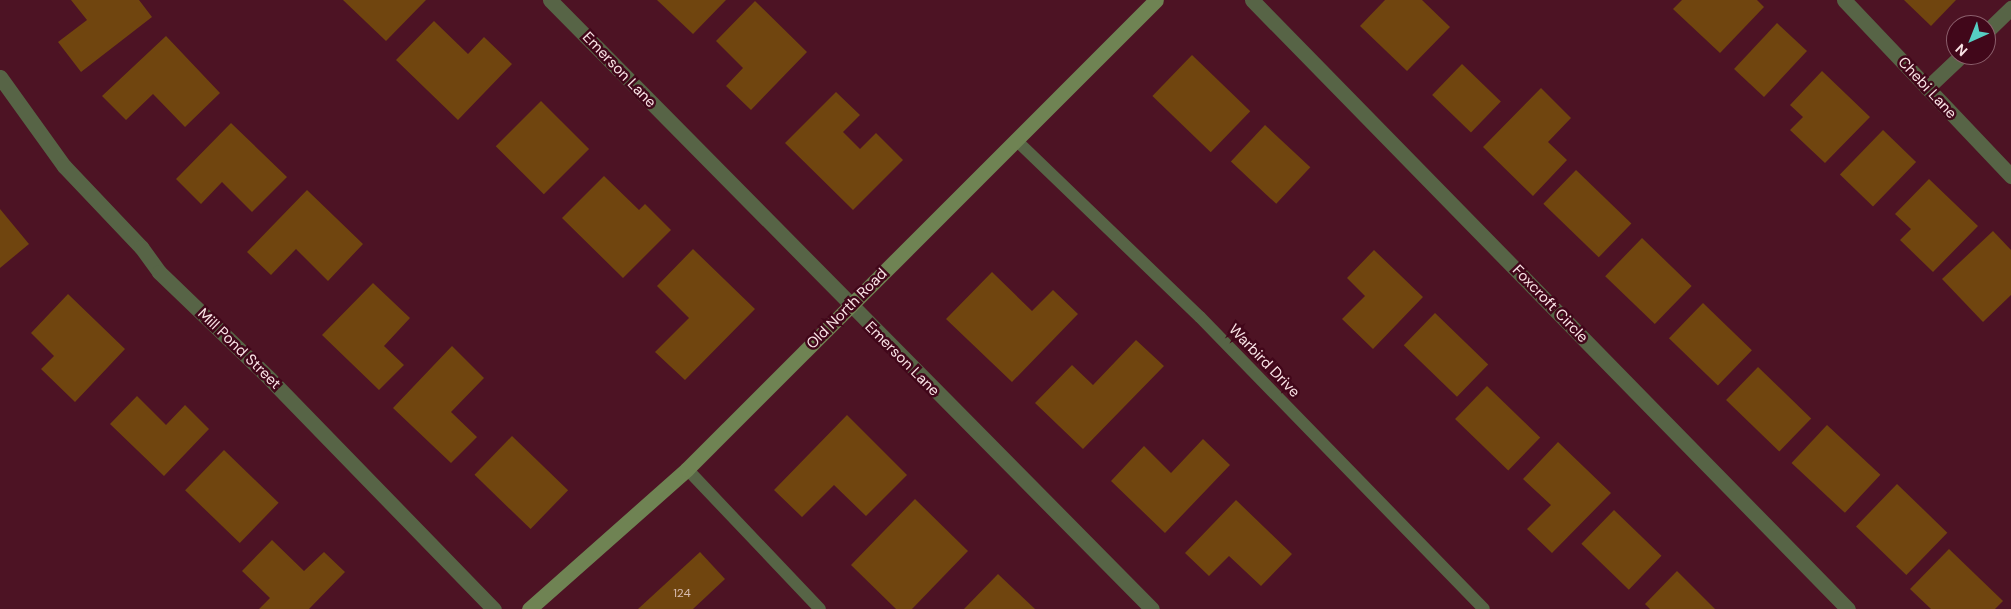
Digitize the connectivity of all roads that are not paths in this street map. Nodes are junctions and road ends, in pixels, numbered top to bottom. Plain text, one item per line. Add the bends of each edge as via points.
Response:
1 (550, 0) edge
2 (1156, 0) edge
3 (1252, 0) edge
4 (1844, 0) edge
5 (2011, 8) edge
6 (1996, 22) edge
7 (1951, 65) edge
8 (0, 77) edge
9 (1927, 88) junction
10 (1016, 140) junction
11 (2011, 176) edge
12 (849, 306) junction
13 (687, 469) junction
14 (494, 609) edge
15 (530, 609) edge
16 (820, 609) edge
17 (1152, 609) edge
18 (1484, 609) edge
19 (1848, 609) edge

1 - 12 street, Emerson Lane
2 - 10 street, Old North Road
3 - 19 street, Foxcroft Circle
4 - 9 street, Chebi Lane
5 - 6 street
7 - 9 street
8 - 14 street, Mill Pond Street via 64,166 141,247 159,272 270,379
9 - 11 street, Chebi Lane
10 - 12 street, Old North Road
10 - 18 lane, Warbird Drive via 1200,317
12 - 13 street, Old North Road
12 - 17 street, Emerson Lane
13 - 15 street, Old North Road
13 - 16 lane

